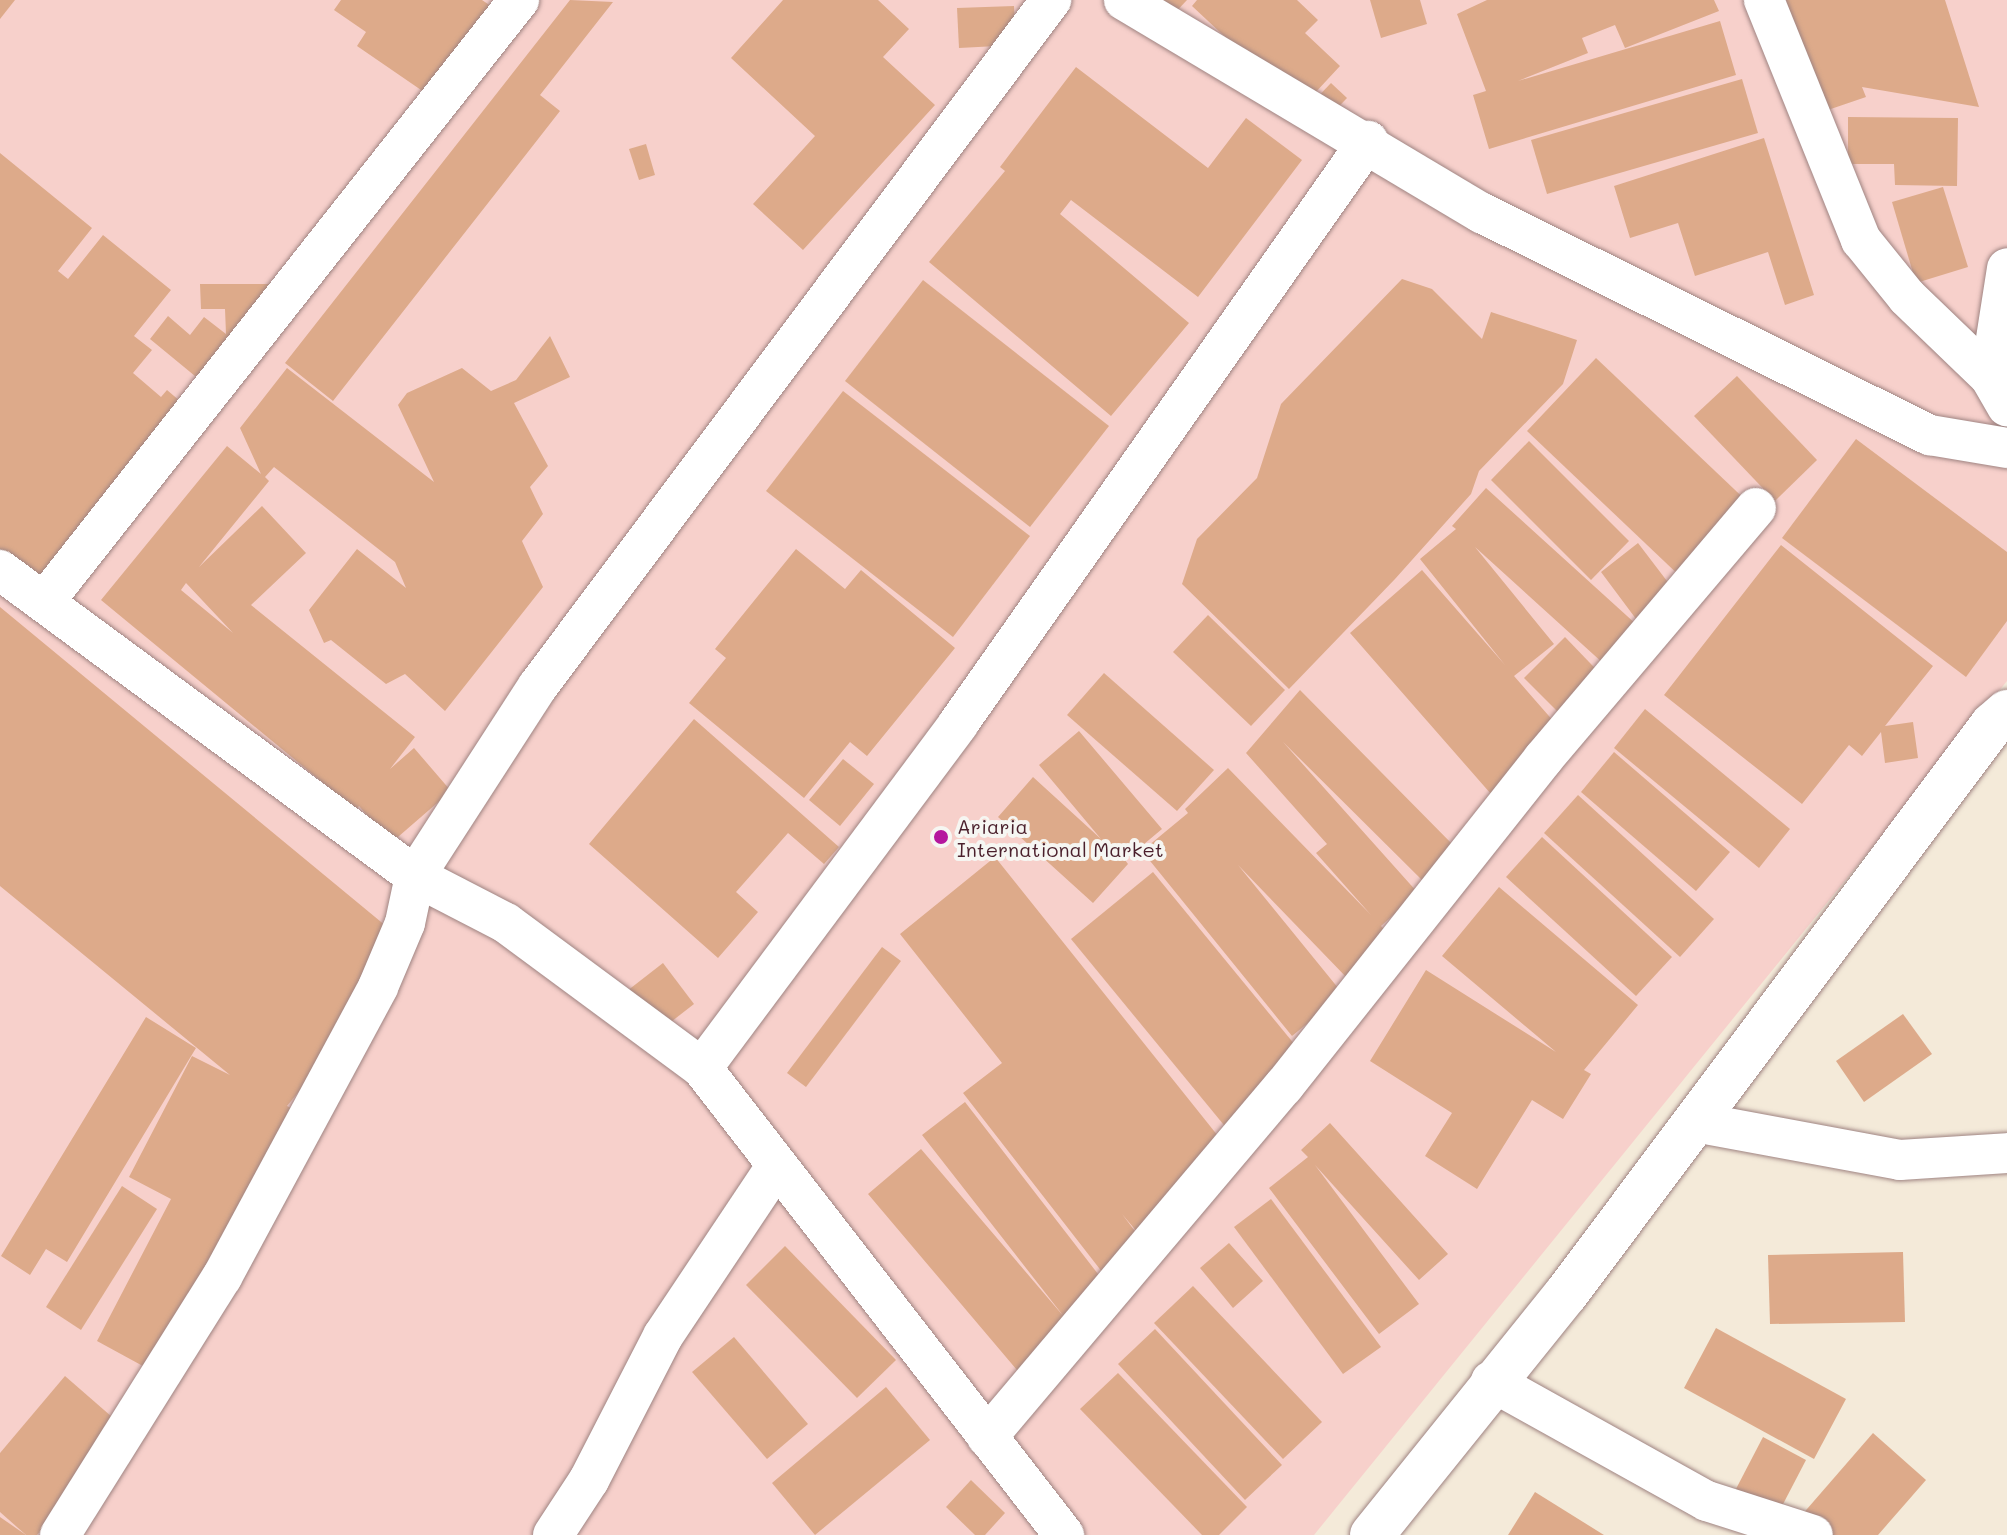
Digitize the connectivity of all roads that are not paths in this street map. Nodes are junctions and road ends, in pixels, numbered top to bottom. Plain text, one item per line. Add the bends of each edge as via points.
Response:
1 (519, 0) edge
2 (1051, 0) edge
3 (1124, 0) edge
4 (1764, 0) edge
5 (1368, 141) junction
6 (2007, 268) edge
7 (1998, 392) edge
8 (2007, 448) edge
9 (1756, 508) dead end
10 (0, 570) edge
11 (44, 602) junction
12 (2007, 712) edge
13 (415, 876) junction
14 (702, 1068) junction
15 (1695, 1122) junction
16 (2007, 1153) edge
17 (775, 1168) junction
18 (1491, 1381) junction
19 (987, 1437) junction
20 (60, 1535) edge
21 (553, 1535) edge
22 (1064, 1535) edge
23 (1372, 1535) edge
24 (1813, 1535) edge

1 - 11 street
2 - 13 street via 538,686
3 - 5 street
4 - 7 street via 1861,240
5 - 8 street via 1482,213 1930,435
5 - 14 street via 958,724
6 - 7 street
9 - 19 street via 1543,759 1284,1086
10 - 11 street
11 - 13 street
12 - 15 main road via 1992,725
13 - 14 street via 506,923
13 - 20 street via 405,923 378,987 222,1277
14 - 17 street
15 - 16 street via 1900,1160
15 - 18 main road via 1566,1294
17 - 19 street
17 - 21 street via 663,1336 589,1480
18 - 23 main road
18 - 24 street via 1707,1501
19 - 22 street

